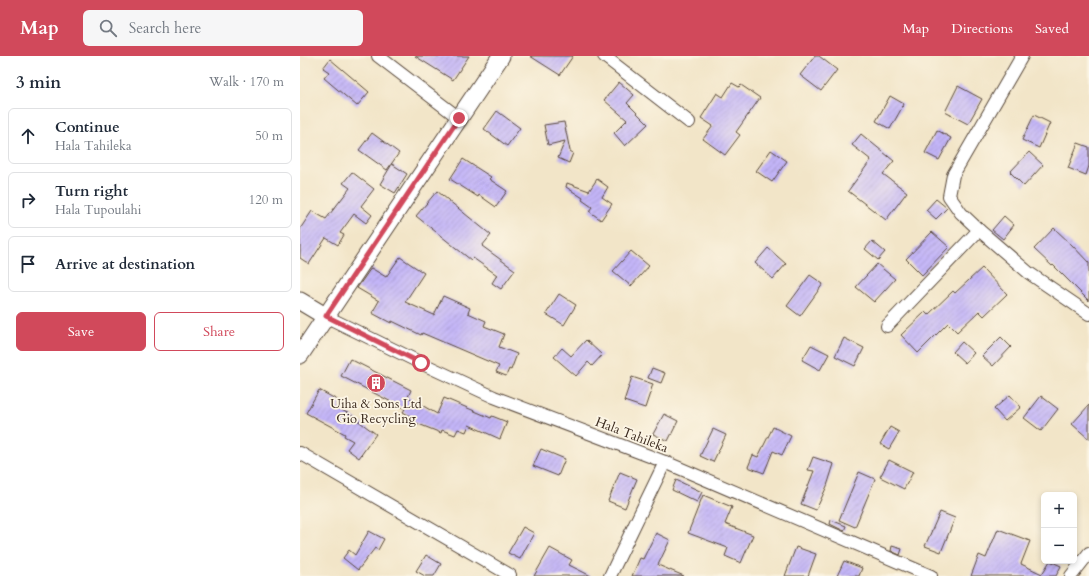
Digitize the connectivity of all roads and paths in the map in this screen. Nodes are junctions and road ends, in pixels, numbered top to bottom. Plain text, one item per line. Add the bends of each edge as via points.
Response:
1 (378, 56) edge
2 (501, 56) edge
3 (604, 56) edge
4 (1022, 56) edge
5 (459, 118) junction
6 (689, 122) dead end
7 (979, 230) junction
8 (300, 301) edge
9 (1089, 314) edge
10 (326, 316) junction
11 (887, 326) dead end
12 (300, 355) edge
13 (300, 453) edge
14 (665, 462) junction
15 (1089, 553) edge
16 (510, 575) edge
17 (610, 576) edge
18 (931, 576) edge
19 (1071, 576) edge

1 - 5 street
2 - 5 main road
3 - 6 street
4 - 7 street via 953,175 949,196 961,213
5 - 10 main road
7 - 9 street via 1029,272
7 - 11 street
8 - 10 main road
10 - 12 main road
10 - 14 street, Hala Tahileka via 494,397
13 - 16 street
14 - 17 street
14 - 18 street, Hala Tahileka
15 - 19 street

